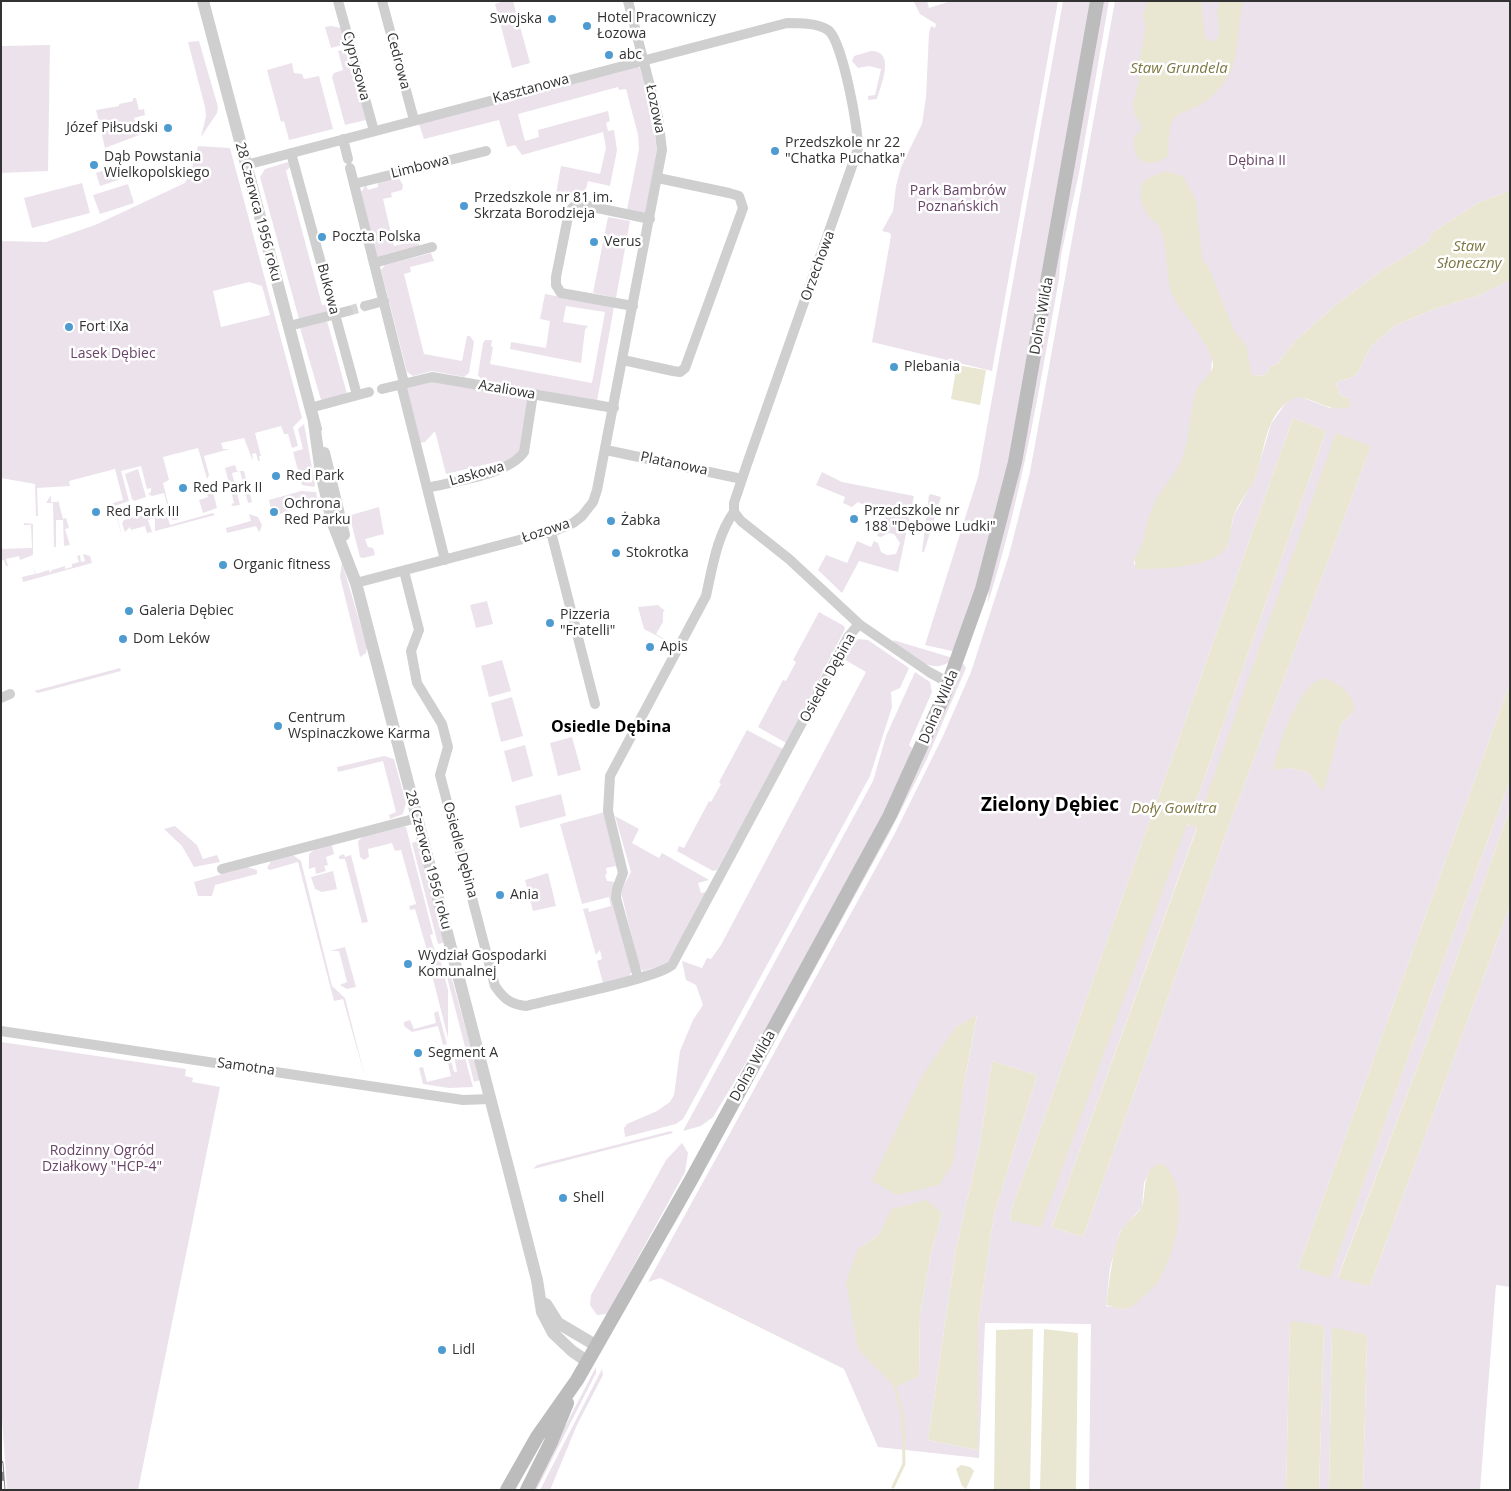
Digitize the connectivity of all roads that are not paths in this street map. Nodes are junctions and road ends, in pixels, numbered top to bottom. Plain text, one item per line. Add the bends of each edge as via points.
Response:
1 (203, 1) edge
2 (338, 1) edge
3 (382, 1) edge
4 (628, 1) edge
5 (1097, 1) edge
6 (818, 26) joint
7 (643, 59) junction
8 (414, 120) junction
9 (374, 131) junction
10 (343, 139) junction
11 (486, 151) dead end
12 (291, 153) junction
13 (246, 165) junction
14 (658, 178) junction
15 (354, 184) junction
16 (650, 219) junction
17 (432, 247) dead end
18 (374, 263) junction
19 (384, 301) junction
20 (366, 306) tunnel mouth
21 (633, 306) junction
22 (348, 311) tunnel mouth
23 (335, 314) junction
24 (289, 326) junction
25 (623, 360) junction
26 (403, 383) junction
27 (382, 389) dead end
28 (369, 392) dead end
29 (533, 394) junction
30 (357, 395) junction
31 (310, 408) junction
32 (614, 408) junction
33 (606, 450) junction
34 (742, 479) junction
35 (428, 488) junction
36 (734, 512) junction
37 (551, 532) junction
38 (446, 560) junction
39 (404, 570) junction
40 (356, 583) junction
41 (859, 624) junction
42 (949, 683) junction
43 (594, 704) dead end
44 (417, 818) junction
45 (222, 868) dead end
46 (638, 978) junction
47 (1, 1031) edge
48 (490, 1099) junction
49 (537, 1280) junction
50 (597, 1346) junction
51 (588, 1362) junction
52 (575, 1384) junction
53 (507, 1490) edge
54 (527, 1490) edge

1 - 13 street, 28 Czerwca 1956 roku
2 - 9 street, Cyprysowa
3 - 8 street, Cedrowa
4 - 7 street, Łozowa
5 - 42 main road, Dolna Wilda via 1015,462 990,563
6 - 7 street, Kasztanowa via 787,23
6 - 34 street, Orzechowa via 834,35 837,43 856,118 858,149
7 - 8 street, Kasztanowa
7 - 14 street, Łozowa via 661,130
8 - 9 street, Kasztanowa
9 - 10 street, Kasztanowa
10 - 12 street, Kasztanowa
10 - 15 street
11 - 15 street, Limbowa
12 - 13 street, Kasztanowa
12 - 23 street, Bukowa
13 - 24 street, 28 Czerwca 1956 roku
14 - 16 street, Łozowa
14 - 25 street via 739,196 743,208 685,368 680,372
15 - 18 street
16 - 21 street, Łozowa
16 - 21 street via 583,205 573,207 569,212 556,277 556,286 561,293
17 - 18 street
18 - 19 street
19 - 20 street
19 - 26 street
21 - 25 street, Łozowa
22 - 23 street
23 - 24 street
23 - 30 street, Bukowa
24 - 31 street, 28 Czerwca 1956 roku
25 - 32 street, Łozowa
26 - 27 street, Azaliowa
26 - 29 street, Azaliowa via 432,377
26 - 35 street
28 - 30 street
29 - 32 street, Azaliowa
29 - 35 street, Laskowa via 524,452 518,460 504,468
30 - 31 street
31 - 40 street, 28 Czerwca 1956 roku via 320,473 332,521
32 - 33 street, Łozowa
33 - 34 street, Platanowa
33 - 37 street, Łozowa via 598,490 590,508 573,523
34 - 36 street, Orzechowa
35 - 38 street
36 - 41 street
36 - 46 street via 713,563 706,596 610,776 608,811 623,874 616,898
37 - 38 street, Łozowa
37 - 43 street
38 - 39 street, Łozowa
39 - 40 street, Łozowa
39 - 46 street, Osiedle Dębina via 419,630 411,651 412,663 417,683 442,724 448,747 440,775 496,986 504,999 514,1005 526,1006
40 - 44 street, 28 Czerwca 1956 roku
41 - 42 street
41 - 46 street, Osiedle Dębina via 846,641 672,965
42 - 50 main road, Dolna Wilda via 890,815
44 - 45 street
44 - 48 street, 28 Czerwca 1956 roku
47 - 48 street, Samotna via 454,1098
48 - 49 street, 28 Czerwca 1956 roku
49 - 50 street, 28 Czerwca 1956 roku via 555,1320
49 - 51 street, 28 Czerwca 1956 roku via 542,1312 551,1330 572,1352
50 - 51 main road
51 - 52 main road
52 - 53 main road via 537,1437
52 - 54 main road

